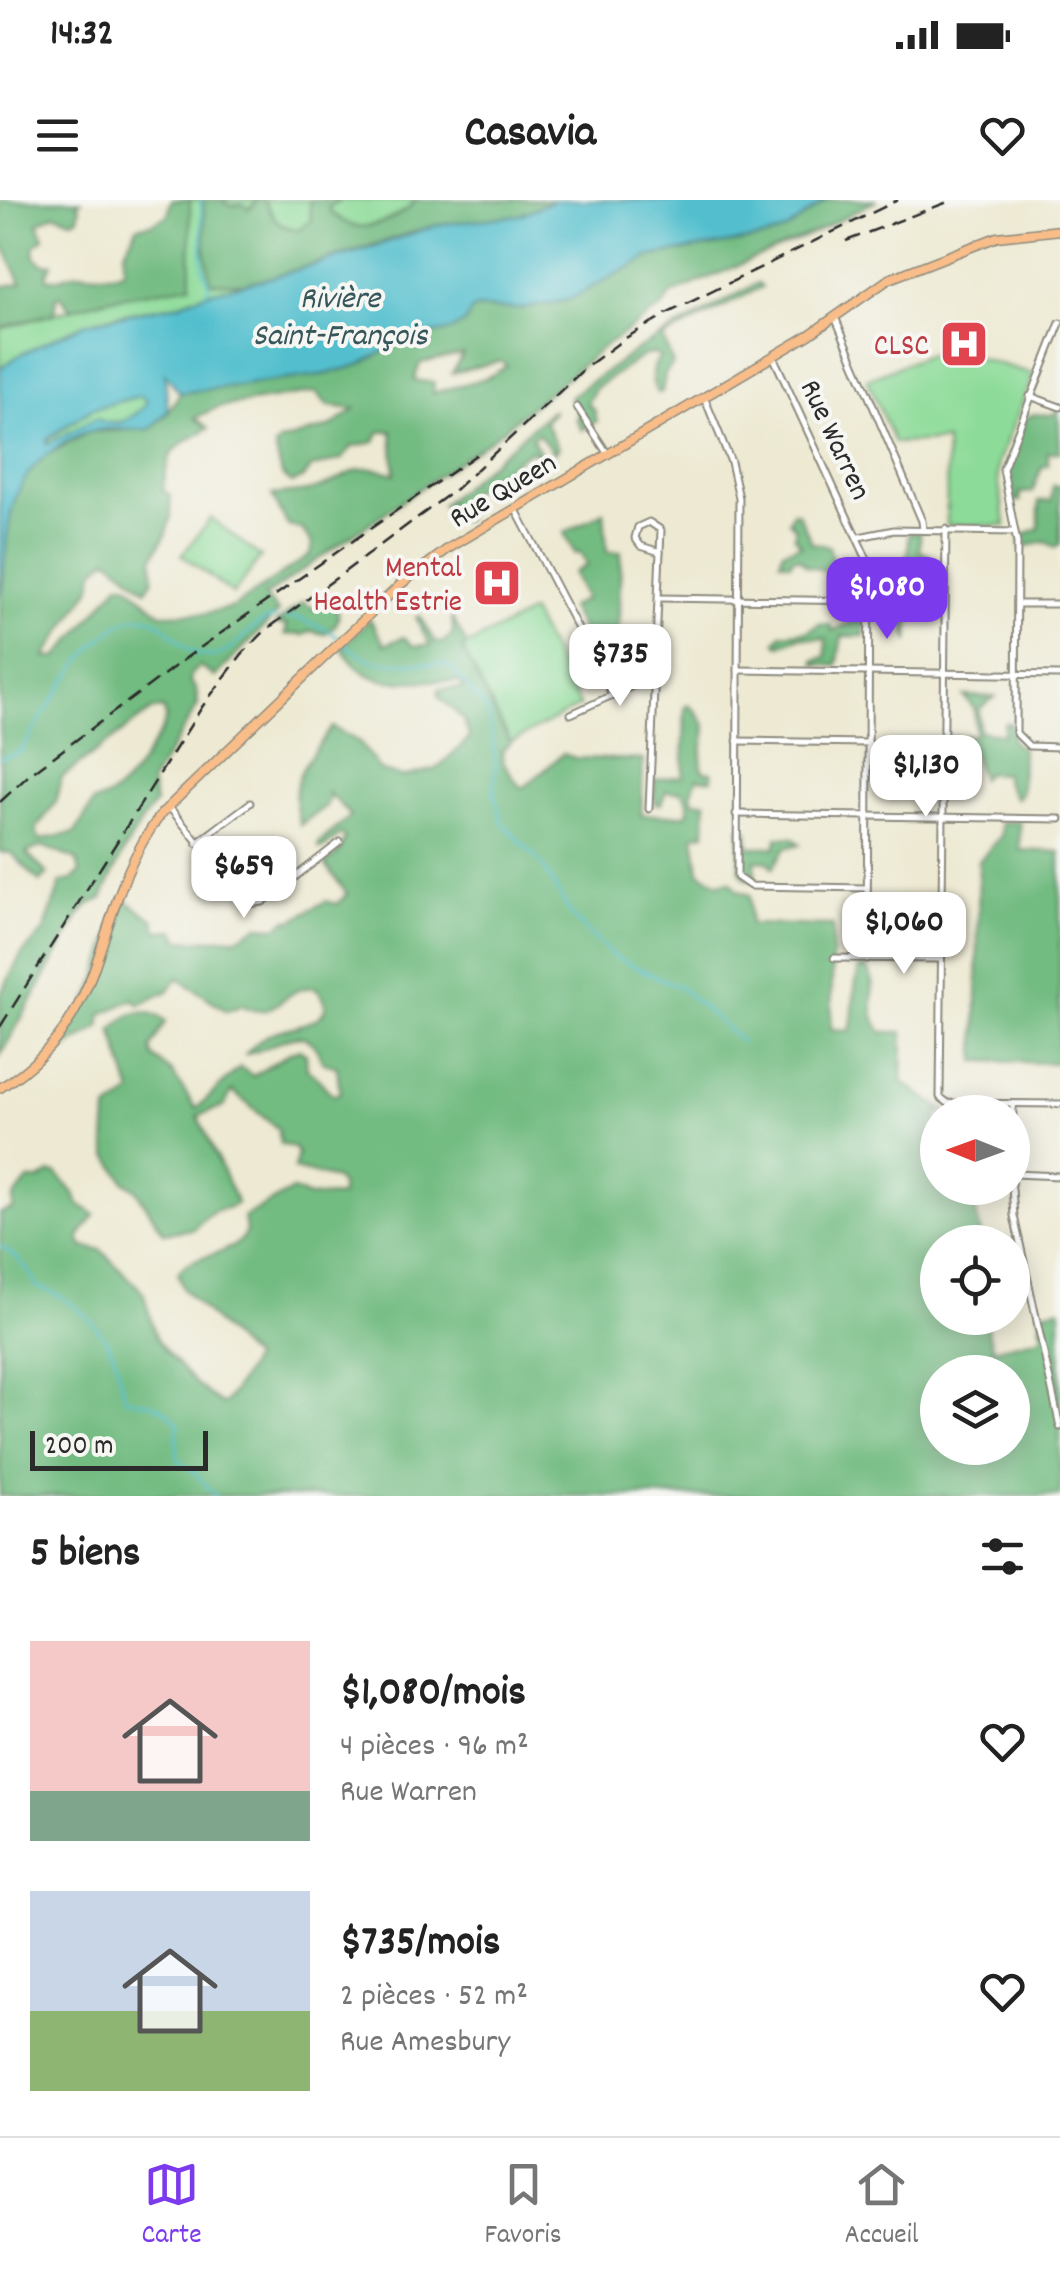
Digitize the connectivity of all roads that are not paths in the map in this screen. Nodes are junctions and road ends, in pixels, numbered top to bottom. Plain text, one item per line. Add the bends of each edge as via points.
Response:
1 (1060, 230) edge
2 (835, 317) junction
3 (1060, 323) edge
4 (774, 356) junction
5 (704, 396) junction
6 (1030, 396) junction
7 (577, 407) dead end
8 (1060, 407) edge
9 (607, 453) junction
10 (516, 508) junction
11 (923, 530) junction
12 (946, 530) junction
13 (1016, 532) junction
14 (859, 537) junction
15 (660, 552) junction
16 (659, 598) junction
17 (739, 598) junction
18 (870, 601) junction
19 (1017, 604) junction
20 (1060, 604) edge
21 (738, 670) junction
22 (869, 672) junction
23 (944, 673) junction
24 (1016, 674) junction
25 (1060, 675) edge
26 (654, 676) junction
27 (612, 694) junction
28 (572, 714) dead end
29 (738, 741) junction
30 (869, 743) junction
31 (1060, 747) edge
32 (250, 803) dead end
33 (169, 806) junction
34 (649, 809) dead end
35 (736, 814) junction
36 (869, 816) junction
37 (943, 816) junction
38 (1060, 819) edge
39 (340, 842) dead end
40 (198, 843) junction
41 (867, 888) junction
42 (834, 958) dead end
43 (867, 958) junction
44 (942, 959) junction
45 (0, 1088) edge
46 (942, 1095) edge
47 (1030, 1104) edge
48 (1060, 1104) edge
49 (1030, 1175) edge
50 (1060, 1176) edge
51 (1013, 1205) edge
52 (1060, 1427) edge

1 - 2 main road, Rue Queen via 990,239 889,279
2 - 4 main road, Rue Queen
2 - 11 street
3 - 6 street
4 - 5 main road, Rue Queen
4 - 14 street, Rue Warren
5 - 9 main road, Rue Queen
5 - 17 street via 738,489
6 - 8 street
6 - 13 street via 1002,470
7 - 9 street
9 - 10 main road, Rue Queen
10 - 27 street
10 - 33 main road, Rue Queen via 410,576
11 - 12 street
11 - 14 street
12 - 13 street
12 - 23 street
13 - 19 street
14 - 18 street, Rue Warren via 870,568
15 - 15 street via 637,542 641,524 659,527
15 - 16 street
16 - 17 street
16 - 26 street
17 - 18 street
17 - 21 street
18 - 22 street, Rue Warren
19 - 20 street
19 - 24 street
21 - 22 street
21 - 29 street
22 - 23 street
22 - 30 street, Rue Warren
23 - 24 street
23 - 37 street
24 - 25 street
24 - 31 street via 1019,739
26 - 27 street
26 - 34 street
27 - 28 street
29 - 30 street
29 - 35 street
30 - 36 street, Rue Warren
32 - 40 street
33 - 40 street
33 - 45 main road, Rue Queen via 130,862 77,1012 43,1055
35 - 36 street
35 - 41 street via 739,880 750,886
36 - 37 street
36 - 41 street, Rue Warren
37 - 38 street
37 - 44 street
39 - 40 street via 254,905
41 - 43 street, Rue Warren
42 - 43 street
43 - 44 street
44 - 46 street
47 - 48 street
49 - 50 street
51 - 52 street

